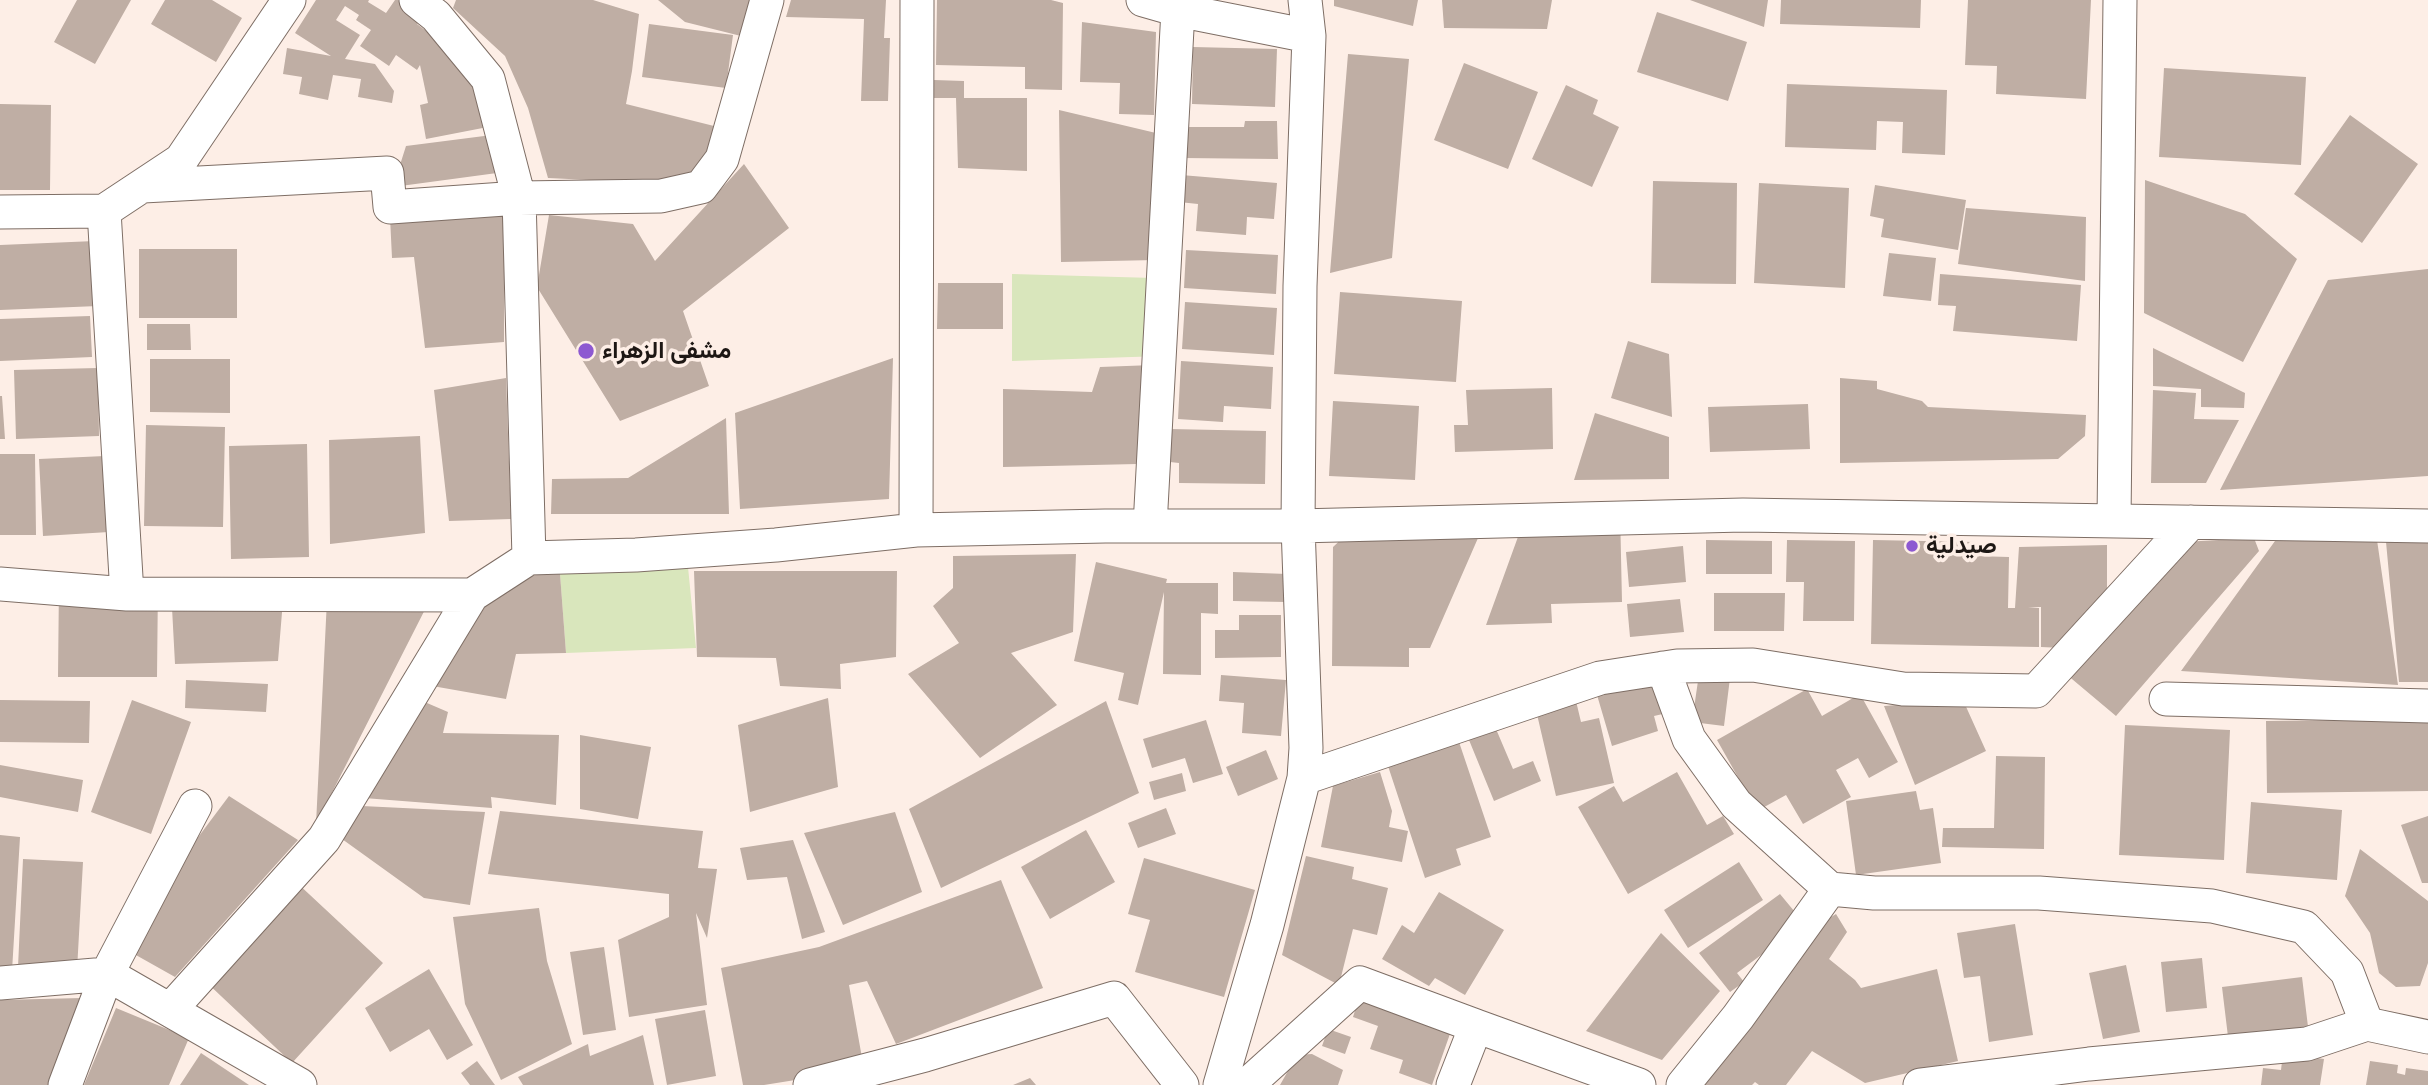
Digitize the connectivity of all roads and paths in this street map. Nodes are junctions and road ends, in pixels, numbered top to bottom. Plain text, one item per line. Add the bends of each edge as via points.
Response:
1 (289, 0) edge
2 (415, 0) edge
3 (767, 0) edge
4 (917, 0) edge
5 (1143, 0) edge
6 (1305, 0) edge
7 (2120, 0) edge
8 (1178, 10) junction
9 (1309, 36) junction
10 (143, 186) junction
11 (519, 198) junction
12 (104, 211) junction
13 (0, 212) edge
14 (2114, 520) junction
15 (2191, 522) junction
16 (1150, 526) junction
17 (1298, 526) junction
18 (2428, 526) edge
19 (916, 530) junction
20 (529, 558) junction
21 (0, 584) edge
22 (127, 594) junction
23 (472, 595) junction
24 (1663, 668) junction
25 (2166, 699) dead end
26 (2428, 706) edge
27 (1304, 778) junction
28 (195, 806) dead end
29 (1830, 889) junction
30 (107, 974) junction
31 (0, 983) edge
32 (170, 1010) junction
33 (2367, 1024) junction
34 (1476, 1027) junction
35 (2428, 1037) edge
36 (2140, 1072) edge
37 (65, 1085) edge
38 (300, 1085) edge
39 (810, 1085) edge
40 (1182, 1085) edge
41 (1220, 1085) edge
42 (1247, 1085) edge
43 (1453, 1085) edge
44 (1639, 1085) edge
45 (1683, 1085) edge
46 (1920, 1085) edge

1 - 10 street via 181,160
2 - 11 street via 436,16 488,79
3 - 11 street via 722,159 701,187 662,196
4 - 19 street
5 - 8 street
6 - 9 street
7 - 14 street
8 - 9 street
8 - 16 street
9 - 17 street
10 - 11 street via 387,173 390,207
10 - 12 street
11 - 20 street
12 - 13 street
12 - 22 street
14 - 15 street
14 - 17 street via 1744,515
15 - 18 street
15 - 24 street via 2036,691 1903,689 1753,665
16 - 17 street
16 - 19 street
17 - 27 street
19 - 20 street via 776,545
20 - 23 street
21 - 22 street
22 - 23 street
23 - 32 street via 324,839
24 - 27 street via 1600,678
24 - 29 street via 1689,739 1736,804
25 - 26 street
27 - 41 street
28 - 30 street
29 - 33 street via 2039,893 2212,906 2304,927 2347,972
29 - 45 street
30 - 31 street
30 - 32 street
30 - 37 street
32 - 38 street
33 - 35 street
33 - 36 street via 2307,1044
34 - 42 street via 1360,983
34 - 43 street
34 - 44 street
36 - 46 street
39 - 40 street via 1114,998

